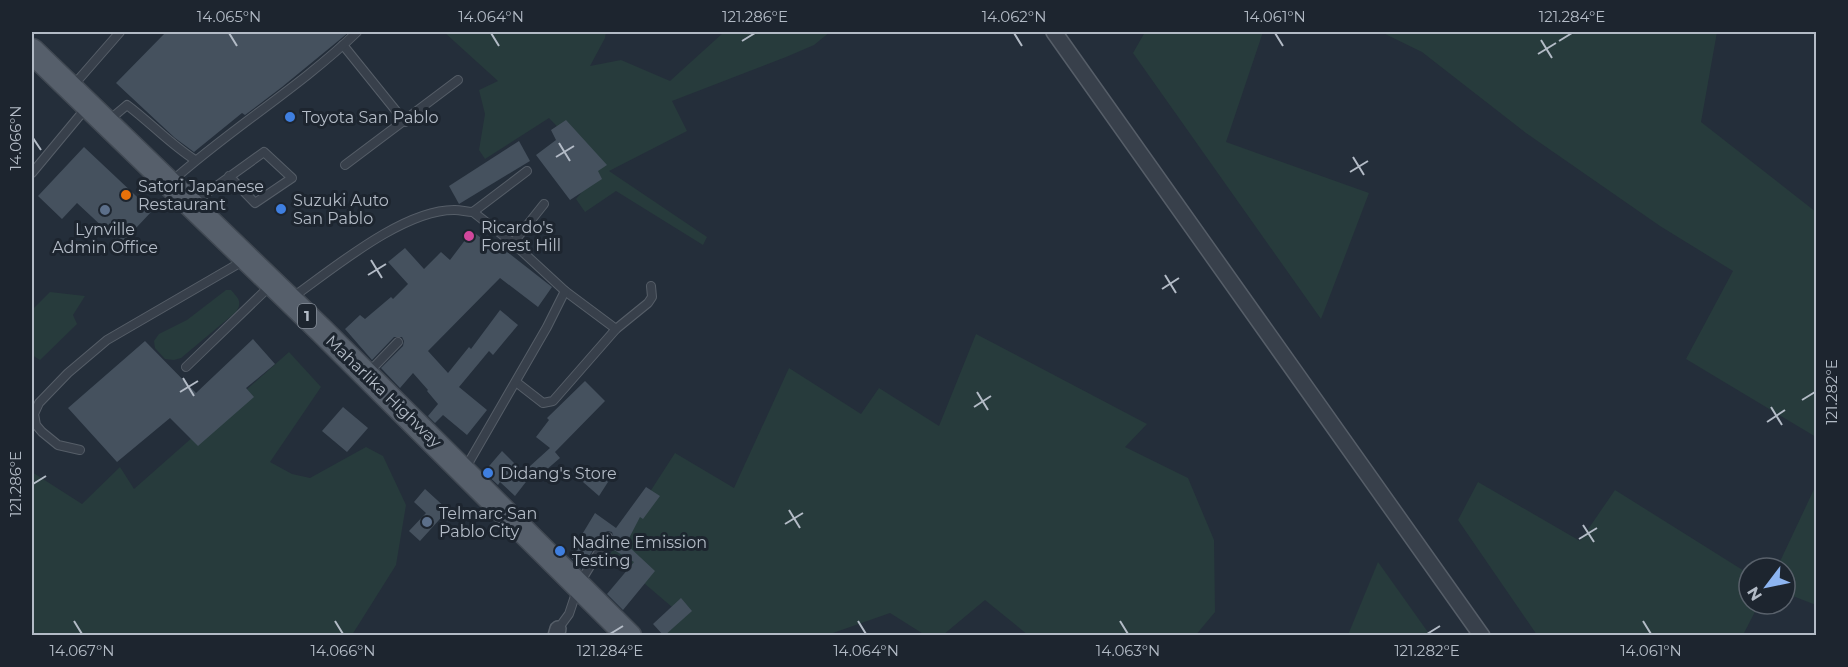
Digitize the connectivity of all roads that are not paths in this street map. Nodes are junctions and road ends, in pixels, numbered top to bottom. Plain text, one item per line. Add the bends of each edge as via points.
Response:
1 (120, 32) edge
2 (357, 32) edge
3 (1054, 32) edge
4 (343, 45) junction
5 (32, 51) edge
6 (458, 80) dead end
7 (72, 88) junction
8 (89, 105) junction
9 (107, 122) junction
10 (405, 122) junction
11 (195, 160) junction
12 (345, 165) dead end
13 (527, 171) dead end
14 (32, 173) edge
15 (229, 176) junction
16 (169, 183) junction
17 (191, 204) junction
18 (544, 204) dead end
19 (473, 212) junction
20 (513, 243) junction
21 (247, 258) junction
22 (651, 286) dead end
23 (281, 291) junction
24 (565, 291) junction
25 (616, 329) junction
26 (398, 342) dead end
27 (186, 367) dead end
28 (367, 374) junction
29 (516, 382) junction
30 (80, 450) dead end
31 (464, 470) junction
32 (608, 537) dead end
33 (579, 584) junction
34 (557, 632) edge
35 (629, 636) edge
36 (1482, 636) edge

1 - 7 lane
2 - 4 lane
3 - 36 street
4 - 10 lane
4 - 11 lane
5 - 7 main road, Maharlika Highway / 1
6 - 10 lane
7 - 8 main road, Maharlika Highway / 1
8 - 9 main road, Maharlika Highway / 1
8 - 14 lane
9 - 11 lane via 128,105
9 - 16 main road, Maharlika Highway / 1
10 - 12 lane
11 - 16 lane
13 - 19 lane
15 - 15 lane via 255,203 292,178 264,152
15 - 17 lane
16 - 17 main road, Maharlika Highway / 1
17 - 21 main road, Maharlika Highway / 1
18 - 20 lane
19 - 20 lane
19 - 23 lane via 453,210 408,222
20 - 24 lane
21 - 23 main road, Maharlika Highway / 1
21 - 30 lane via 107,340 68,372 39,403 34,414 42,432 58,445
22 - 25 lane via 648,303
23 - 27 lane
23 - 28 main road, Maharlika Highway / 1
24 - 25 lane
24 - 29 lane
25 - 29 lane via 548,403
26 - 28 lane
28 - 31 main road, Maharlika Highway / 1
29 - 31 lane
31 - 33 main road, Maharlika Highway / 1
32 - 33 lane
33 - 34 lane via 569,614
33 - 35 main road, Maharlika Highway / 1

